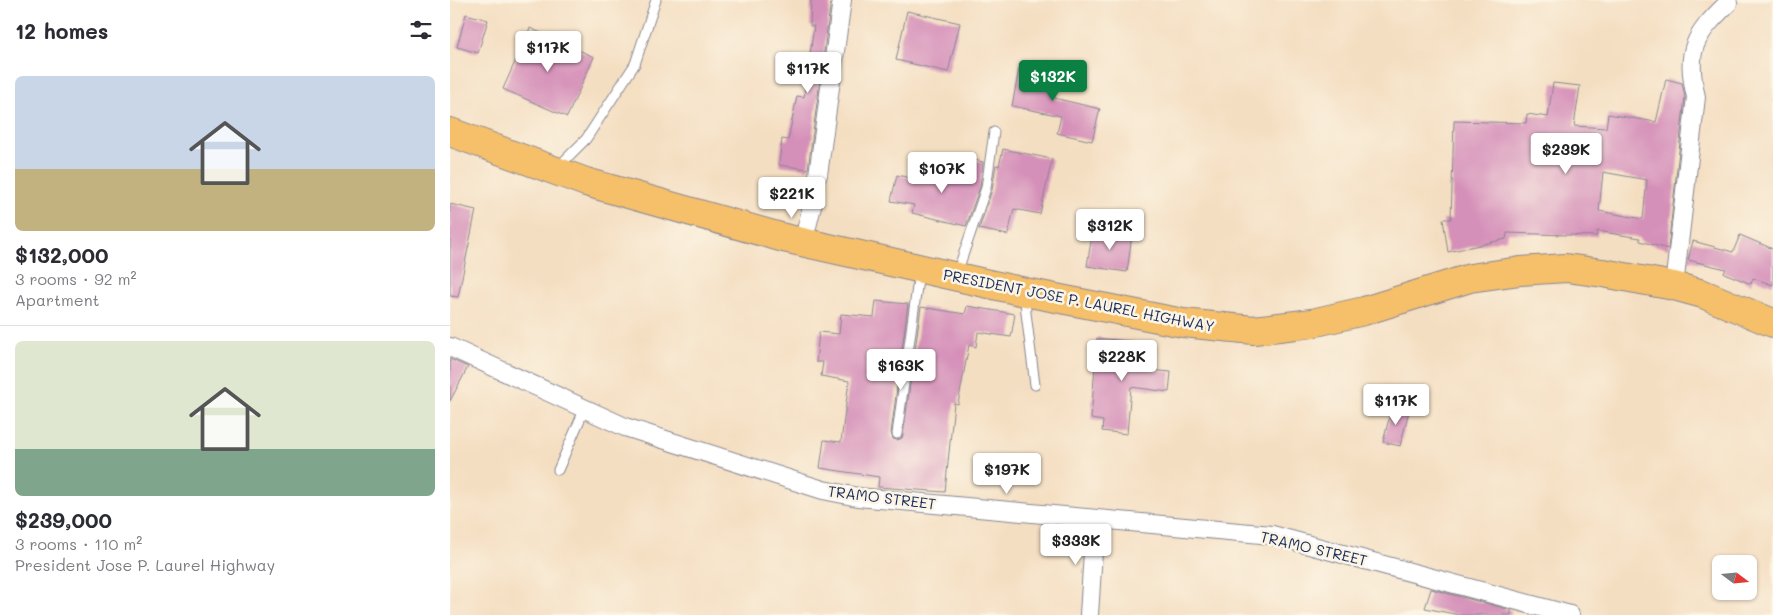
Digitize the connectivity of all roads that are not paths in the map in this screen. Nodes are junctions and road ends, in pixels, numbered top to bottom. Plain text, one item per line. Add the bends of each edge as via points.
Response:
1 (656, 0) edge
2 (842, 0) edge
3 (1728, 4) dead end
4 (450, 132) edge
5 (994, 132) dead end
6 (554, 171) junction
7 (818, 175) tunnel mouth
8 (813, 202) tunnel mouth
9 (803, 243) junction
10 (920, 269) junction
11 (955, 277) junction
12 (1674, 286) junction
13 (1025, 292) junction
14 (1773, 323) edge
15 (450, 347) edge
16 (1035, 385) dead end
17 (585, 408) junction
18 (897, 434) dead end
19 (558, 470) dead end
20 (1095, 520) junction
21 (1089, 615) edge
22 (1570, 615) edge

1 - 6 lane via 635,64 586,139
2 - 7 street
3 - 12 street via 1699,35 1692,54 1691,75 1696,96
4 - 6 highway, PRESIDENT JOSE P. LAUREL HIGHWAY
5 - 11 lane via 986,188
6 - 9 highway, PRESIDENT JOSE P. LAUREL HIGHWAY
8 - 9 street
9 - 10 highway, PRESIDENT JOSE P. LAUREL HIGHWAY
10 - 11 highway, PRESIDENT JOSE P. LAUREL HIGHWAY
10 - 18 lane
11 - 13 highway, PRESIDENT JOSE P. LAUREL HIGHWAY
12 - 13 highway, PRESIDENT JOSE P. LAUREL HIGHWAY via 1566,268 1520,271 1470,278 1312,323 1254,330 1183,323
12 - 14 highway, PRESIDENT JOSE P. LAUREL HIGHWAY via 1703,294
13 - 16 lane
15 - 17 street, TRAMO STREET
17 - 19 lane
17 - 20 street, TRAMO STREET via 625,426 823,490 858,497
20 - 21 street
20 - 22 street, TRAMO STREET via 1272,535

